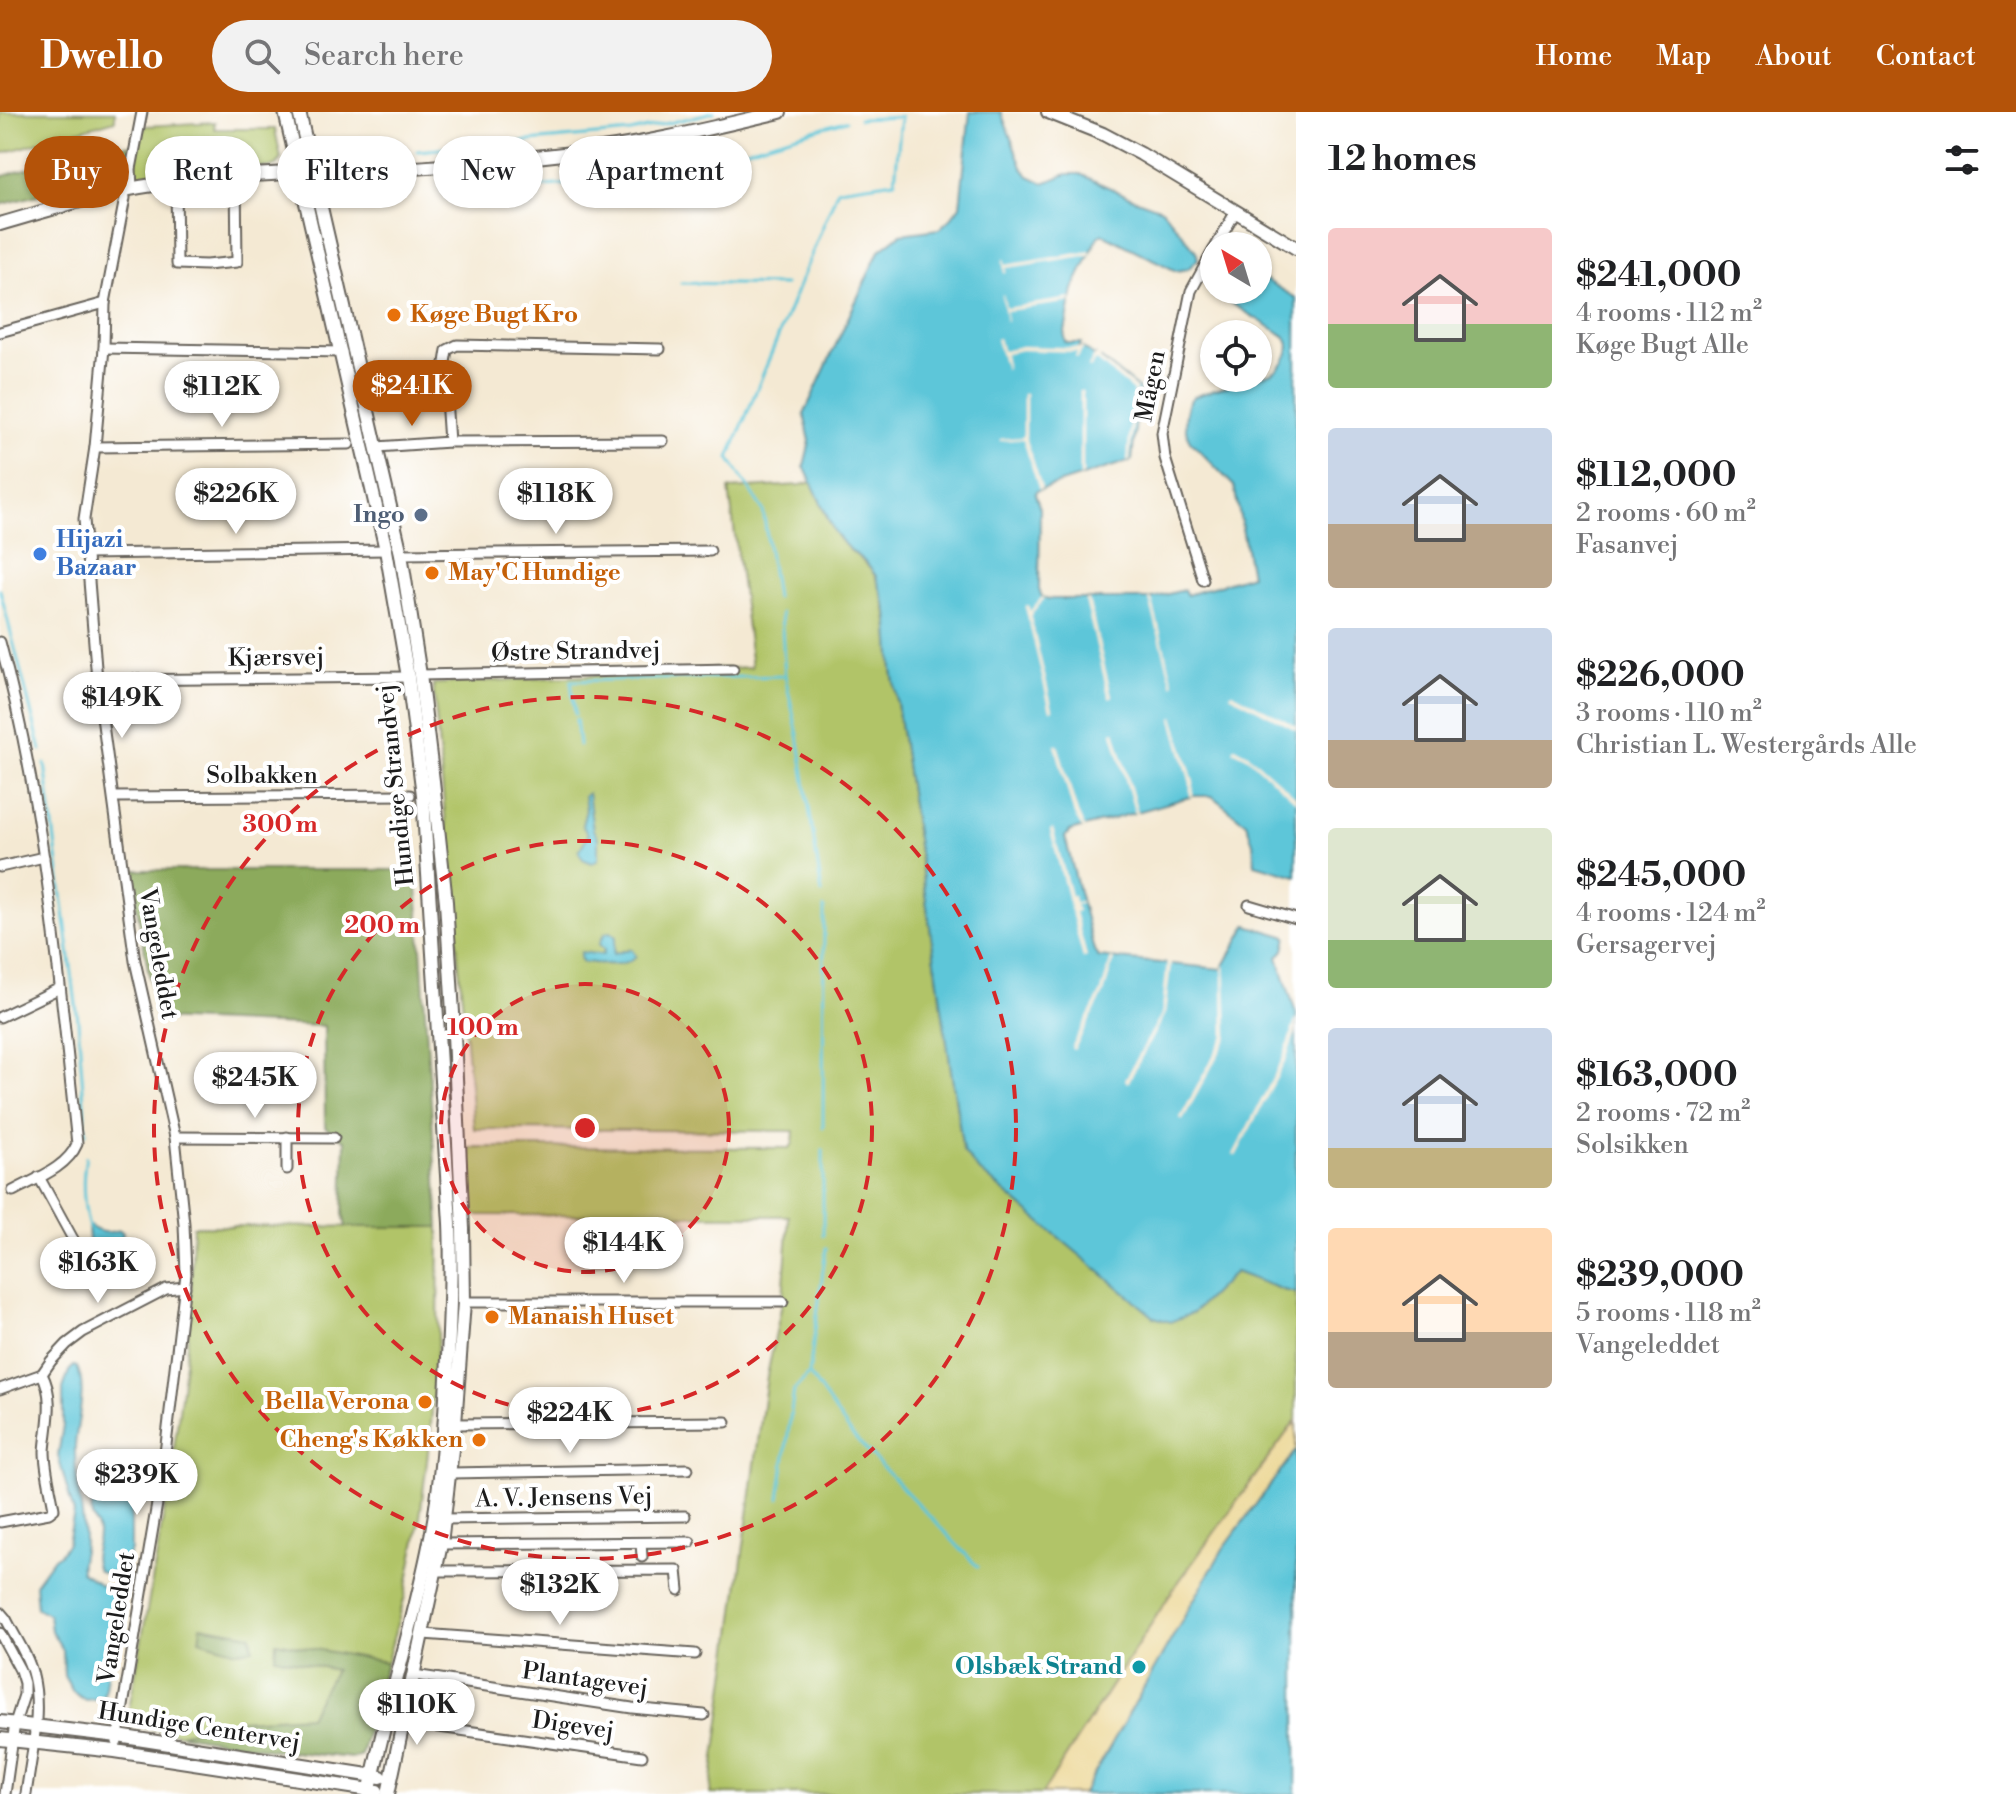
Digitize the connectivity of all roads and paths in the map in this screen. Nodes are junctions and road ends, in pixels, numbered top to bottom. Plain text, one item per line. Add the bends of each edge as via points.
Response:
1 (142, 112) edge
2 (285, 112) edge
3 (299, 112) edge
4 (780, 112) edge
5 (1048, 112) edge
6 (290, 136) edge
7 (305, 136) edge
8 (417, 168) edge
9 (129, 183) edge
10 (60, 208) edge
11 (123, 208) edge
12 (176, 208) edge
13 (236, 208) edge
14 (307, 208) edge
15 (321, 208) edge
16 (1236, 211) junction
17 (0, 224) edge
18 (1224, 232) edge
19 (1296, 248) edge
20 (1200, 274) edge
21 (105, 303) junction
22 (0, 332) edge
23 (104, 348) junction
24 (660, 349) dead end
25 (342, 352) junction
26 (663, 441) dead end
27 (449, 442) junction
28 (349, 444) dead end
29 (95, 447) junction
30 (377, 447) junction
31 (386, 550) junction
32 (710, 551) dead end
33 (86, 554) junction
34 (401, 554) junction
35 (1203, 580) dead end
36 (0, 642) edge
37 (733, 669) dead end
38 (414, 676) junction
39 (97, 680) junction
40 (410, 795) dead end
41 (114, 797) junction
42 (44, 857) junction
43 (0, 867) edge
44 (1249, 905) dead end
45 (1296, 919) edge
46 (60, 988) junction
47 (0, 1017) edge
48 (175, 1137) junction
49 (287, 1137) junction
50 (334, 1138) dead end
51 (287, 1169) dead end
52 (39, 1177) junction
53 (13, 1191) dead end
54 (74, 1241) dead end
55 (185, 1287) junction
56 (464, 1302) junction
57 (783, 1302) dead end
58 (42, 1374) junction
59 (0, 1389) edge
60 (726, 1422) dead end
61 (455, 1424) junction
62 (688, 1469) dead end
63 (451, 1473) junction
64 (685, 1516) dead end
65 (444, 1519) junction
66 (0, 1522) edge
67 (690, 1542) dead end
68 (641, 1543) junction
69 (441, 1544) junction
70 (642, 1557) dead end
71 (436, 1571) junction
72 (679, 1590) dead end
73 (0, 1612) edge
74 (0, 1633) edge
75 (423, 1634) junction
76 (695, 1654) dead end
77 (414, 1675) junction
78 (704, 1715) dead end
79 (0, 1722) edge
80 (404, 1722) junction
81 (15, 1723) junction
82 (35, 1725) junction
83 (118, 1736) junction
84 (6, 1739) edge
85 (32, 1741) junction
86 (115, 1751) junction
87 (642, 1756) dead end
88 (373, 1776) junction
89 (392, 1778) junction
90 (370, 1792) edge
91 (5, 1794) edge
92 (26, 1794) edge
93 (388, 1794) edge

1 - 9 street, Vangeleddet
2 - 6 main road, Hundige Strandvej
3 - 7 main road, Hundige Strandvej
4 - 8 main road via 607,149
5 - 16 main road via 1141,154
10 - 17 main road
11 - 21 street, Vangeleddet
12 - 13 street via 177,264 206,265 237,262
14 - 25 main road, Hundige Strandvej
15 - 30 main road, Hundige Strandvej
16 - 18 street, Mågen
16 - 19 main road
20 - 35 street, Mågen via 1191,291 1162,433
21 - 22 street
21 - 23 street, Vangeleddet
23 - 25 street
23 - 29 street, Vangeleddet
24 - 27 street via 457,345 447,350 444,369
25 - 31 main road, Hundige Strandvej
26 - 27 street
27 - 30 street
28 - 29 street
29 - 33 street, Vangeleddet via 84,519
30 - 34 main road, Hundige Strandvej
31 - 33 street
31 - 38 main road, Hundige Strandvej
32 - 34 street
33 - 39 street, Vangeleddet
34 - 38 main road, Hundige Strandvej
36 - 42 street
37 - 38 street, Østre Strandvej
38 - 39 street, Kjærsvej
38 - 56 main road, Hundige Strandvej via 435,796 450,960
38 - 88 main road, Hundige Strandvej via 452,1259 445,1415 429,1548
39 - 41 street, Vangeleddet
40 - 41 street, Solbakken
41 - 48 street, Vangeleddet via 135,961
42 - 43 street
42 - 46 street
44 - 45 street
46 - 47 street
46 - 52 street via 77,1144 65,1162
48 - 49 street
48 - 55 street, Vangeleddet
49 - 50 street
49 - 51 street
52 - 53 street
52 - 54 street
55 - 58 street via 166,1289 83,1332
55 - 83 street, Vangeleddet via 166,1450
56 - 57 street
56 - 61 main road, Hundige Strandvej
58 - 59 street
58 - 66 street via 49,1397 45,1452 54,1509
60 - 61 street
61 - 63 main road, Hundige Strandvej
62 - 63 street
63 - 65 main road, Hundige Strandvej
64 - 65 street, A. V. Jensens Vej
65 - 69 main road, Hundige Strandvej
67 - 68 street
68 - 69 street
68 - 70 street
69 - 71 main road, Hundige Strandvej
71 - 72 street via 677,1570
71 - 75 main road, Hundige Strandvej
73 - 82 street via 33,1672
74 - 81 street via 24,1683
75 - 76 street
75 - 77 main road, Hundige Strandvej
77 - 78 street, Plantagevej
77 - 80 main road, Hundige Strandvej
79 - 81 main road, Hundige Centervej
80 - 87 street, Digevej
80 - 89 main road, Hundige Strandvej
81 - 82 main road, Hundige Centervej
81 - 84 street
82 - 83 main road, Hundige Centervej
82 - 85 street
83 - 86 street, Vangeleddet
83 - 88 main road, Hundige Centervej
84 - 85 main road, Hundige Centervej
84 - 91 street
85 - 86 main road, Hundige Centervej
85 - 92 street
86 - 90 main road, Hundige Centervej
88 - 89 main road, Hundige Centervej
88 - 90 main road, Hundige Strandvej
89 - 93 main road, Hundige Strandvej
90 - 93 main road, Hundige Centervej

